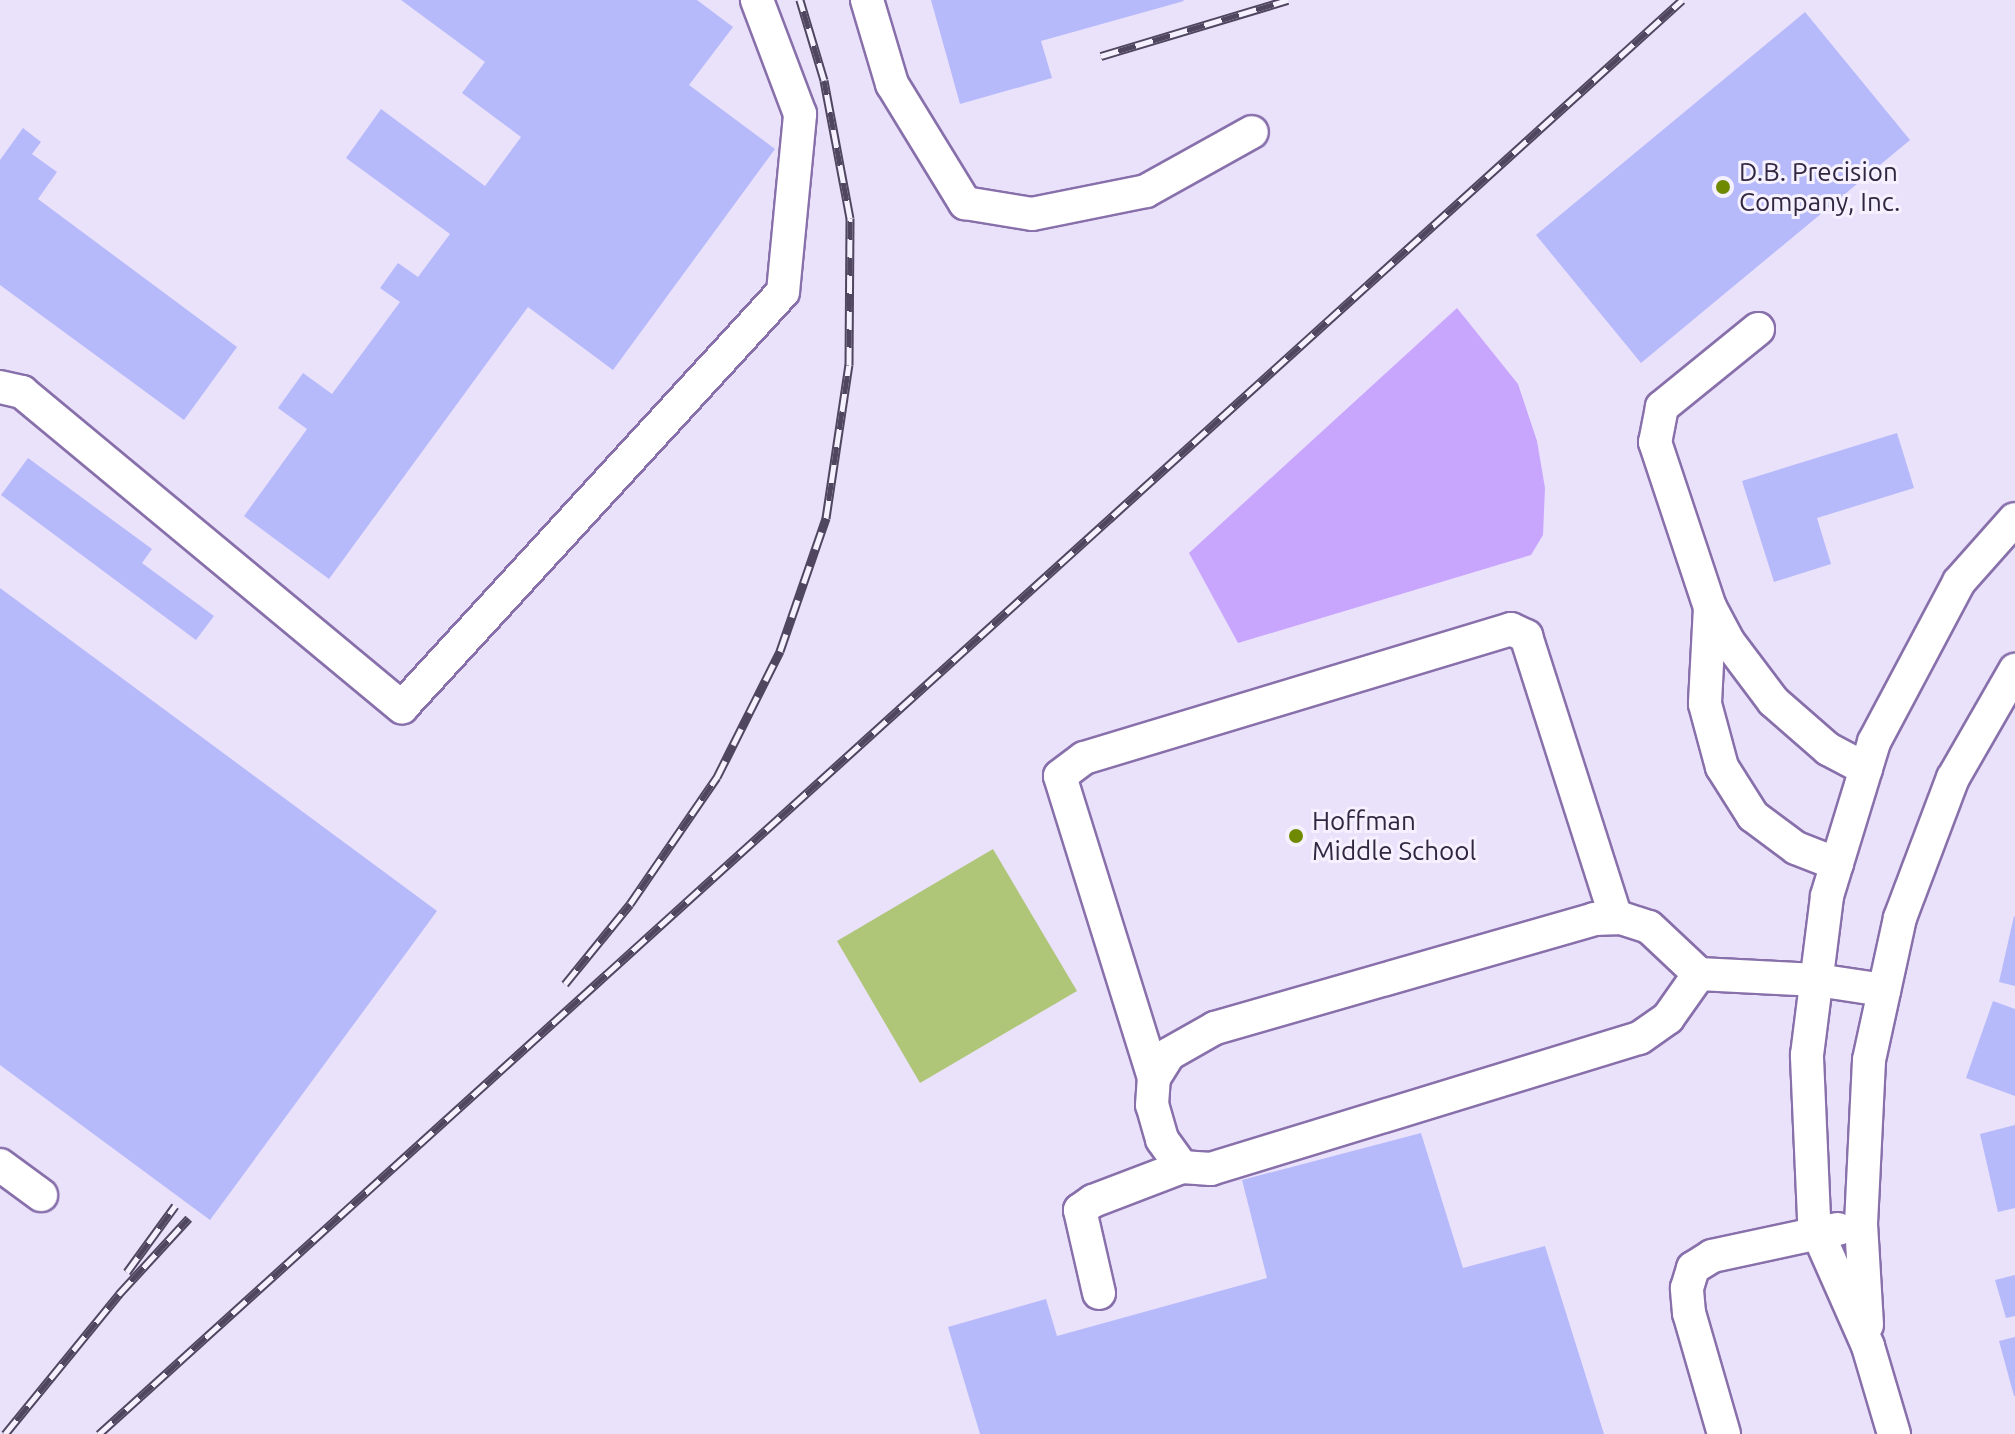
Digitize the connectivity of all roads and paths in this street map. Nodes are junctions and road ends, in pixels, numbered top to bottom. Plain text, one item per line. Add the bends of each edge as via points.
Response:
1 (757, 0) edge
2 (867, 0) edge
3 (1252, 132) dead end
4 (1758, 329) dead end
5 (0, 387) edge
6 (2015, 519) edge
7 (1710, 607) junction
8 (2015, 670) edge
9 (1866, 769) junction
10 (1837, 864) junction
11 (1616, 918) junction
12 (1699, 974) junction
13 (1817, 980) junction
14 (1884, 990) junction
15 (1154, 1078) junction
16 (0, 1165) edge
17 (1182, 1167) junction
18 (41, 1195) dead end
19 (1861, 1224) junction
20 (1818, 1233) junction
21 (1099, 1293) dead end
22 (1868, 1346) junction
23 (1724, 1434) edge
24 (1894, 1434) edge

1 - 5 street via 800,114 783,292 402,707 22,392
2 - 3 street via 892,84 965,203 1032,214 1146,191
4 - 7 street via 1662,407 1655,442
6 - 9 street via 1959,582 1874,742
7 - 9 street via 1773,701 1828,749
7 - 10 street via 1705,704 1722,767 1753,816 1796,848
8 - 14 street via 1953,778 1900,918
9 - 10 street
10 - 13 street via 1827,896
11 - 12 street via 1649,927
11 - 15 street via 1594,919 1215,1028 1169,1054
11 - 15 street via 1526,636 1511,629 1084,758 1060,776
12 - 13 street
12 - 17 street via 1668,1018 1639,1038 1211,1169
13 - 14 street
13 - 20 street via 1807,1055
14 - 19 street via 1869,1060
15 - 17 street via 1152,1105 1162,1139
16 - 18 street
17 - 21 street via 1080,1210
19 - 20 street
19 - 22 street
20 - 22 street
20 - 23 street via 1712,1256 1693,1268 1687,1288 1689,1313
22 - 24 street

